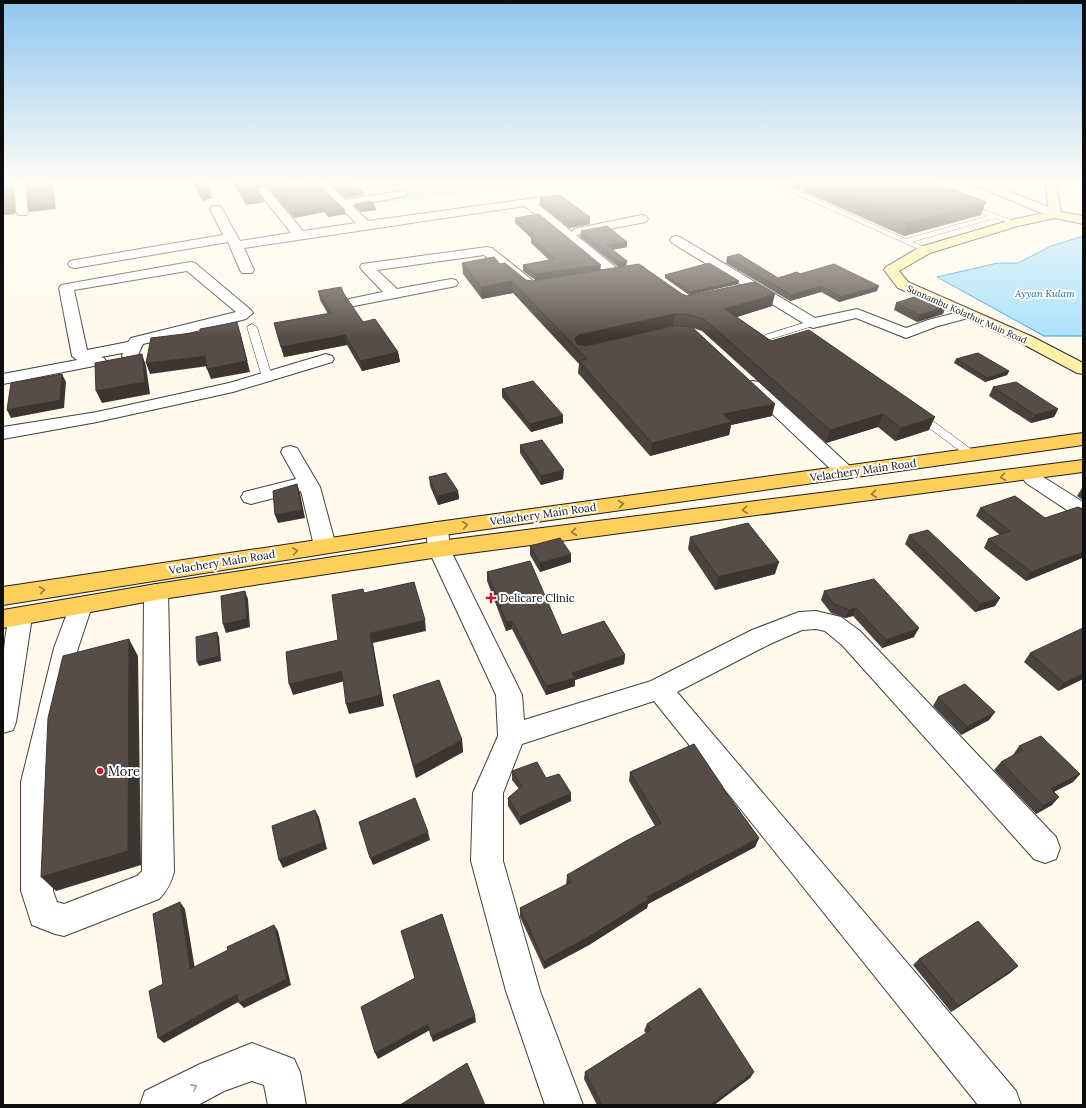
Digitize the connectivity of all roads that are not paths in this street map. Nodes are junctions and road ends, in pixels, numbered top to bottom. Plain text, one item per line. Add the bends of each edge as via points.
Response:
1 (229, 235) edge
2 (293, 235) edge
3 (568, 235) edge
4 (892, 235) edge
5 (928, 235) edge
6 (976, 235) edge
7 (676, 240) dead end
8 (906, 241) junction
9 (233, 242) junction
10 (925, 250) junction
11 (76, 264) dead end
12 (247, 270) dead end
13 (615, 274) junction
14 (600, 276) edge
15 (652, 278) edge
16 (451, 283) dead end
17 (540, 286) edge
18 (754, 288) junction
19 (732, 292) edge
20 (393, 294) junction
21 (354, 302) dead end
22 (967, 314) junction
23 (813, 323) junction
24 (252, 326) dead end
25 (768, 337) edge
26 (100, 356) junction
27 (326, 359) dead end
28 (1083, 369) edge
29 (267, 377) junction
30 (744, 378) edge
31 (3, 380) edge
32 (911, 410) edge
33 (3, 433) edge
34 (1083, 439) edge
35 (290, 452) dead end
36 (971, 454) junction
37 (1083, 466) edge
38 (846, 473) junction
39 (1030, 474) junction
40 (307, 483) junction
41 (251, 497) dead end
42 (1083, 511) edge
43 (438, 539) junction
44 (325, 546) junction
45 (156, 592) junction
46 (3, 596) edge
47 (80, 606) junction
48 (11, 618) edge
49 (659, 689) junction
50 (3, 722) edge
51 (512, 736) junction
52 (1045, 848) dead end
53 (159, 1105) edge
54 (287, 1105) edge
55 (564, 1105) edge
56 (1002, 1105) edge

1 - 9 street
2 - 9 street
3 - 13 street
4 - 8 lane
5 - 8 lane
6 - 10 street, Sunnambu Kolathur Main Road
7 - 18 street
8 - 10 lane
9 - 11 street
9 - 12 street
10 - 22 street, Sunnambu Kolathur Main Road via 890,270 904,285
13 - 14 street
13 - 15 street via 641,270
16 - 20 street
17 - 20 street via 532,287 484,251 368,267
18 - 19 street
18 - 23 street
20 - 21 street
22 - 23 street via 906,333 858,312
22 - 28 street, Sunnambu Kolathur Main Road via 1027,340
23 - 25 lane
24 - 29 lane
26 - 26 street via 134,352 137,341 246,313 190,266 68,287 66,288 80,356
26 - 31 street
27 - 29 street
29 - 33 street via 97,417
30 - 38 street
32 - 36 lane
34 - 36 main road, Velachery Main Road
35 - 40 street
36 - 38 main road, Velachery Main Road
37 - 39 main road, Velachery Main Road
43 -> 38 main road, Velachery Main Road
39 - 42 street via 1033,479
39 -> 43 main road, Velachery Main Road
40 - 41 street
40 - 44 street
43 - 44 main road, Velachery Main Road
43 - 45 main road, Velachery Main Road
43 - 51 street via 509,695
46 -> 44 main road, Velachery Main Road
45 - 47 main road, Velachery Main Road
45 - 47 street via 158,872 156,879 148,888 64,920 44,913 37,891 36,782 66,648
47 - 48 main road, Velachery Main Road
48 - 50 street
49 - 51 street
49 - 52 street via 799,621 816,620 832,623 851,638
49 - 56 street
51 - 55 street via 488,793 487,861 523,991
53 -> 54 street via 213,1077 252,1062 281,1072

